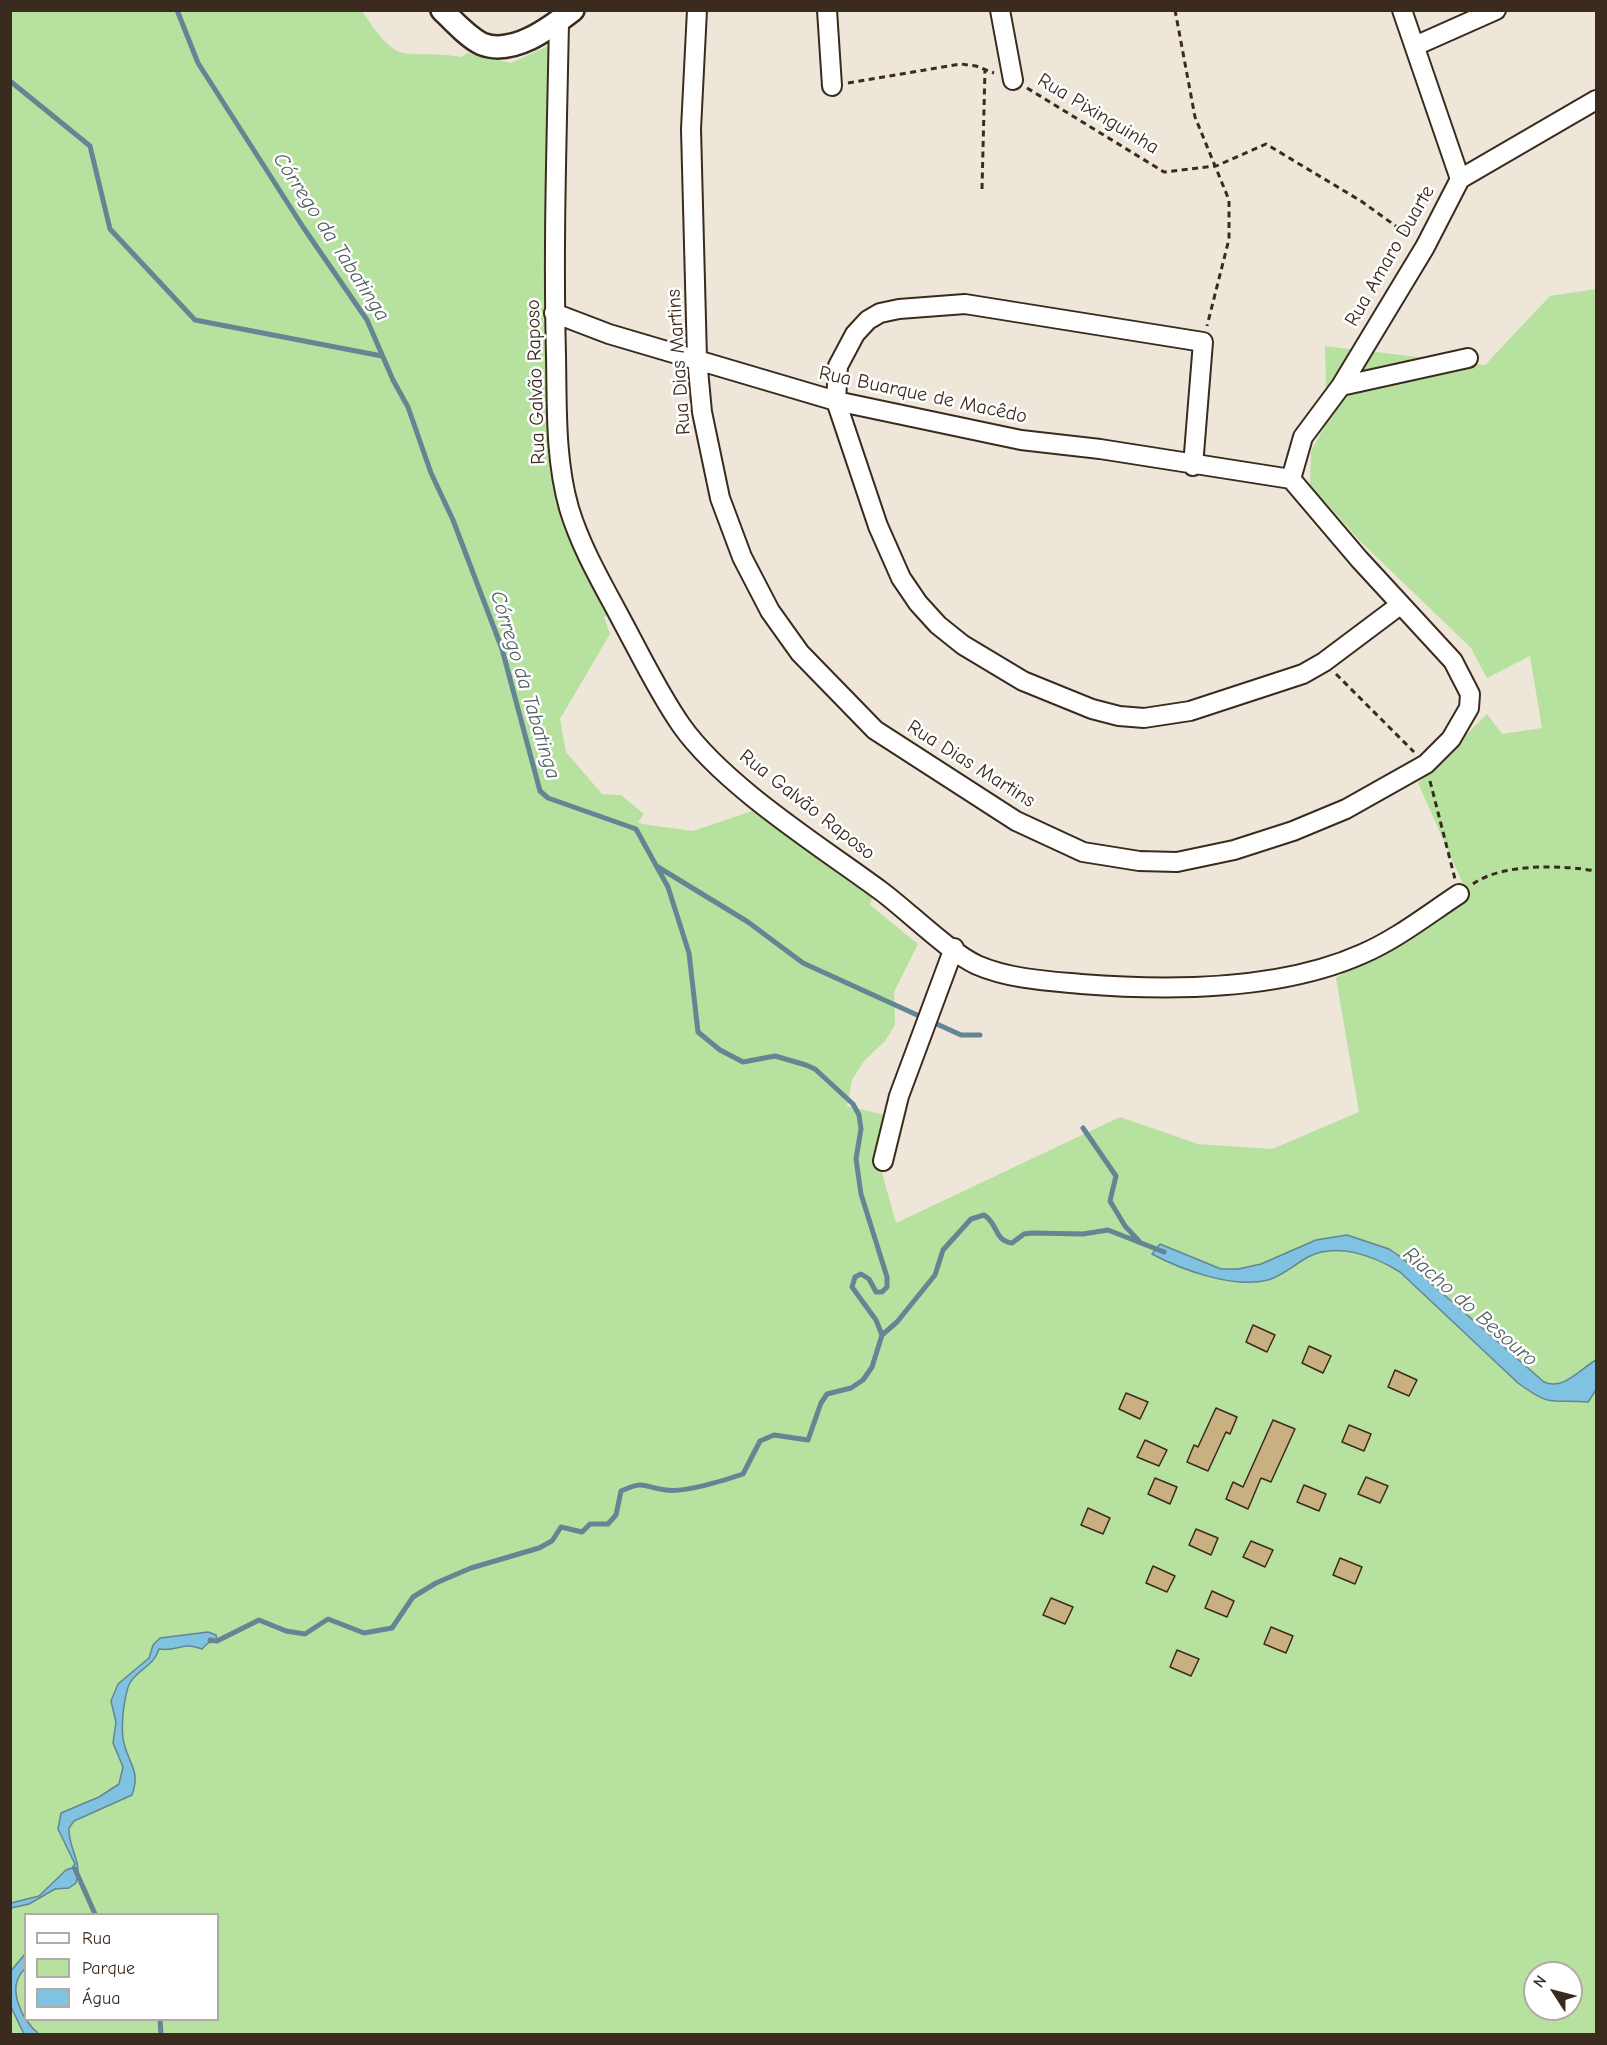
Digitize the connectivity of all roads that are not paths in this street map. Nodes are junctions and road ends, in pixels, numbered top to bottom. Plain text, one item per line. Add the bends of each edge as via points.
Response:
1 (697, 10) edge
2 (827, 10) edge
3 (1000, 10) edge
4 (1402, 10) edge
5 (1496, 10) edge
6 (449, 13) edge
7 (566, 16) edge
8 (1415, 46) junction
9 (1013, 80) road end
10 (832, 86) road end
11 (1596, 100) edge
12 (1460, 179) junction
13 (554, 313) junction
14 (1468, 358) dead end
15 (697, 359) junction
16 (1341, 386) junction
17 (836, 401) junction
18 (1193, 466) junction
19 (1291, 479) junction
20 (1400, 605) junction
21 (1459, 894) road end
22 (954, 948) junction
23 (883, 1161) dead end

1 - 15 street, Rua Dias Martins via 691,129
2 - 10 street
3 - 9 street
4 - 8 street, Rua Amaro Duarte
5 - 8 street
6 - 7 street via 482,44 495,46 519,42
7 - 13 street, Rua Galvão Raposo
8 - 12 street, Rua Amaro Duarte
11 - 12 street
12 - 16 street, Rua Amaro Duarte via 1425,247
13 - 15 street, Rua Buarque de Macêdo via 609,334
13 - 22 street, Rua Galvão Raposo via 558,444 569,507 588,556 681,726 753,796
14 - 16 street
15 - 17 street, Rua Buarque de Macêdo
15 - 20 street, Rua Dias Martins via 702,412 720,498 742,557 770,611 800,653 875,730 1016,821 1083,852 1139,861 1177,862 1234,850 1346,809 1426,764 1462,723 1470,694 1453,662
16 - 19 street, Rua Amaro Duarte via 1303,437
17 - 18 street, Rua Buarque de Macêdo via 1021,440
17 - 18 street via 838,366 855,334 880,313 899,309 966,304 1203,342
17 - 20 street via 878,526 918,603 963,645 1023,681 1092,709 1144,718 1190,711 1246,694 1303,674 1324,662
18 - 19 street, Rua Buarque de Macêdo
19 - 20 street, Rua Dias Martins
21 - 22 street, Rua Galvão Raposo via 1387,942 1360,955 1265,980 1130,988 1052,982 976,964
22 - 23 street via 899,1096

